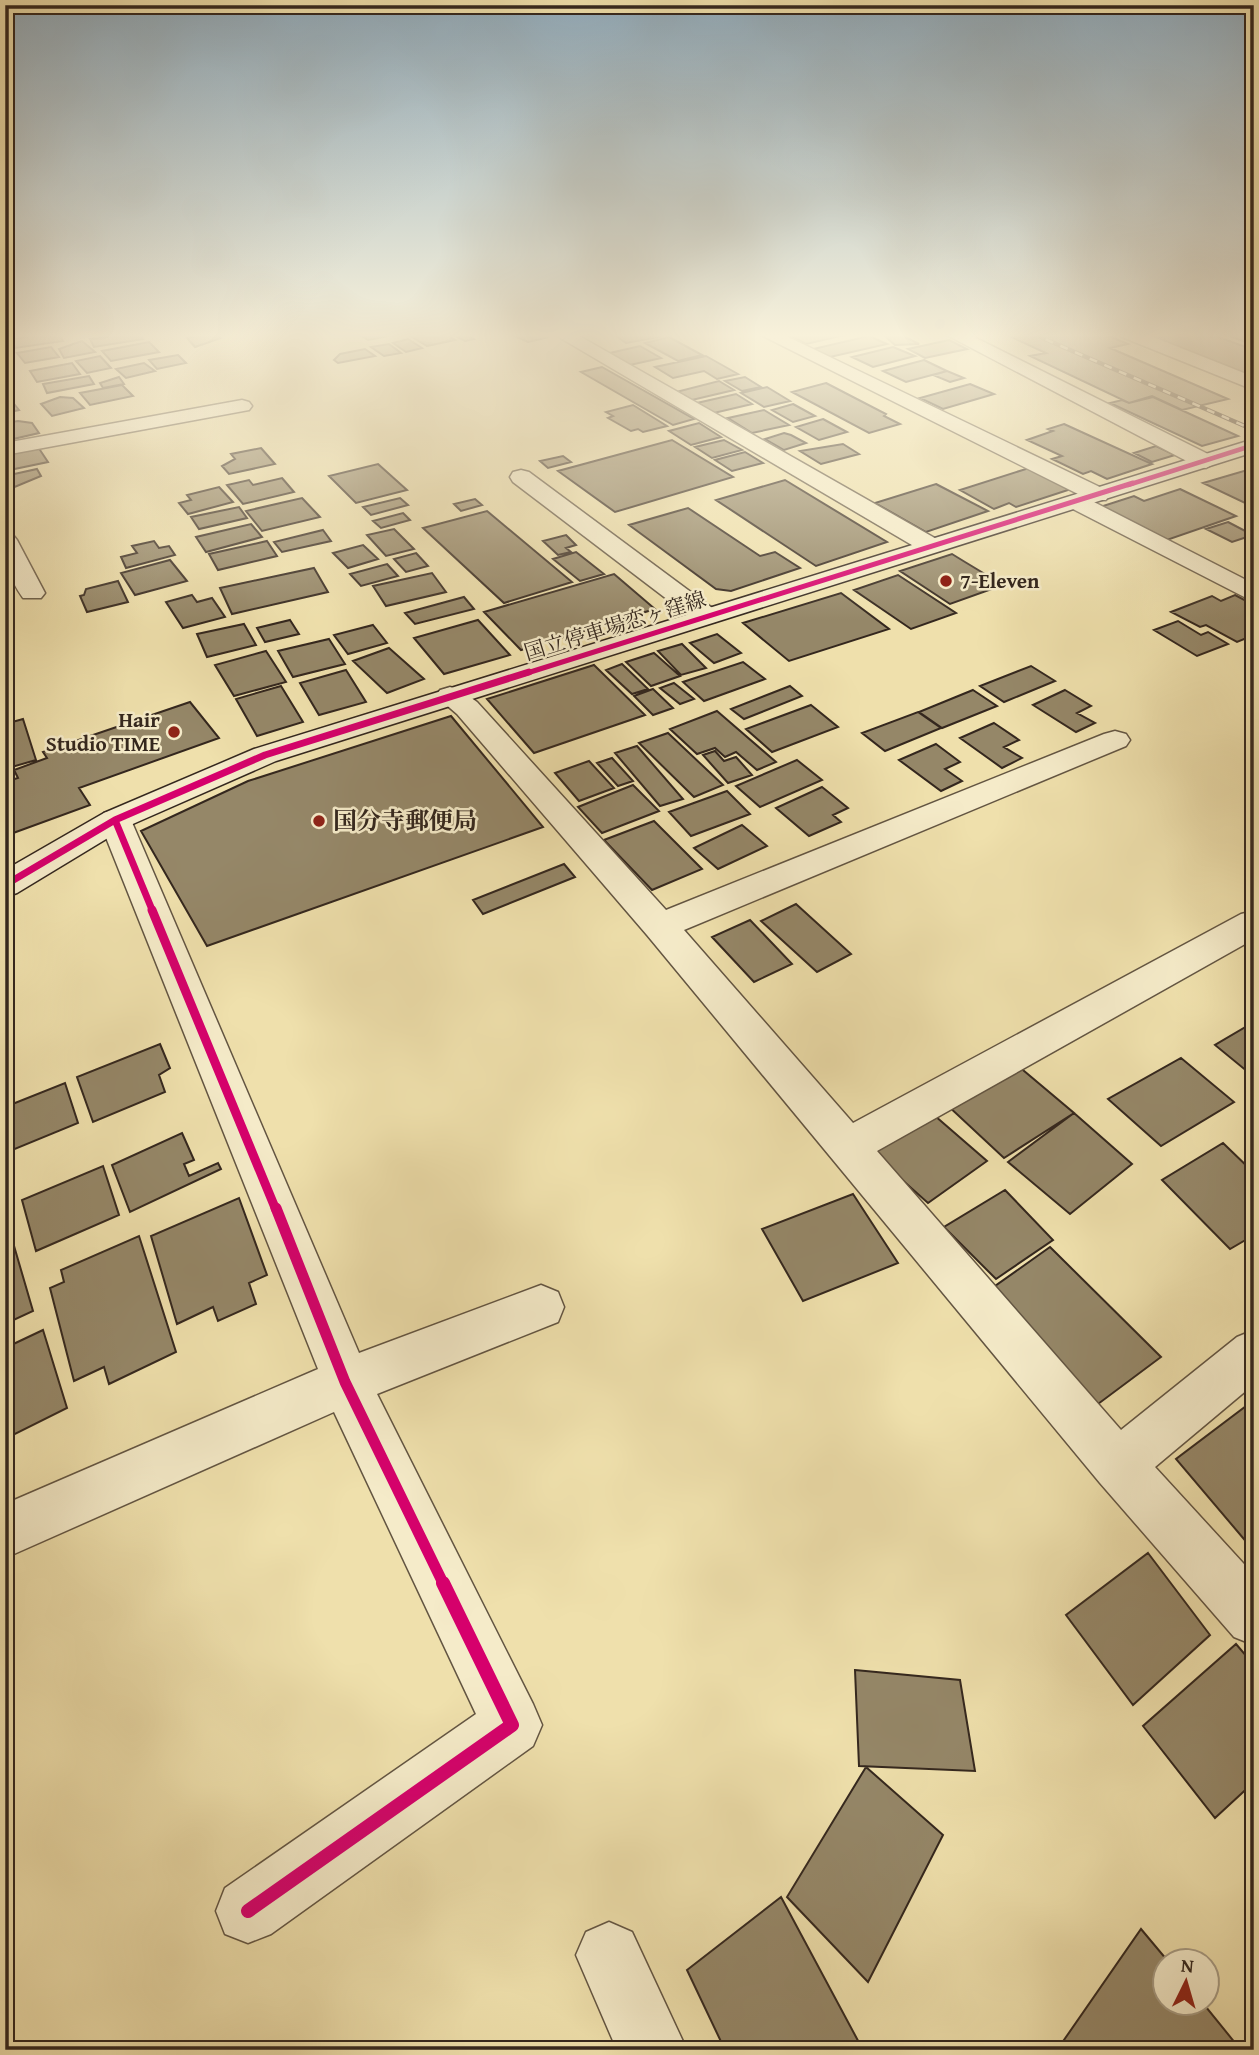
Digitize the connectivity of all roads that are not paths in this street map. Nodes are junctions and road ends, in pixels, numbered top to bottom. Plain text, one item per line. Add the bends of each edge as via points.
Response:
1 (116, 429) edge
2 (726, 429) edge
3 (952, 429) edge
4 (1141, 429) edge
5 (1254, 445) edge
6 (5, 449) edge
7 (1206, 462) junction
8 (520, 477) dead end
9 (1088, 499) junction
10 (5, 540) edge
11 (930, 547) junction
12 (32, 593) dead end
13 (1254, 594) edge
14 (706, 616) junction
15 (450, 696) junction
16 (1115, 740) dead end
17 (115, 820) junction
18 (5, 885) edge
19 (1254, 923) edge
20 (660, 926) junction
21 (849, 1146) junction
22 (541, 1307) dead end
23 (1254, 1353) edge
24 (345, 1382) junction
25 (1118, 1465) junction
26 (5, 1531) edge
27 (1254, 1617) edge
28 (248, 1911) dead end
29 (609, 1955) dead end
30 (653, 2050) edge

1 - 6 street
2 - 11 street
3 - 9 street
4 - 7 street
5 - 7 street, 国立停車場恋ヶ窪線
7 - 9 street, 国立停車場恋ヶ窪線
8 - 14 street
9 - 11 street, 国立停車場恋ヶ窪線
9 - 13 street
10 - 12 street
11 - 14 street, 国立停車場恋ヶ窪線
14 - 15 street, 国立停車場恋ヶ窪線
15 - 17 street, 国立停車場恋ヶ窪線 via 265,755
15 - 20 street via 467,708
16 - 20 street
17 - 18 street, 国立停車場恋ヶ窪線
17 - 24 street
19 - 21 street
20 - 21 street
21 - 25 street
22 - 24 street
23 - 25 street
24 - 26 street
24 - 28 street via 512,1725
25 - 27 street
29 - 30 street

